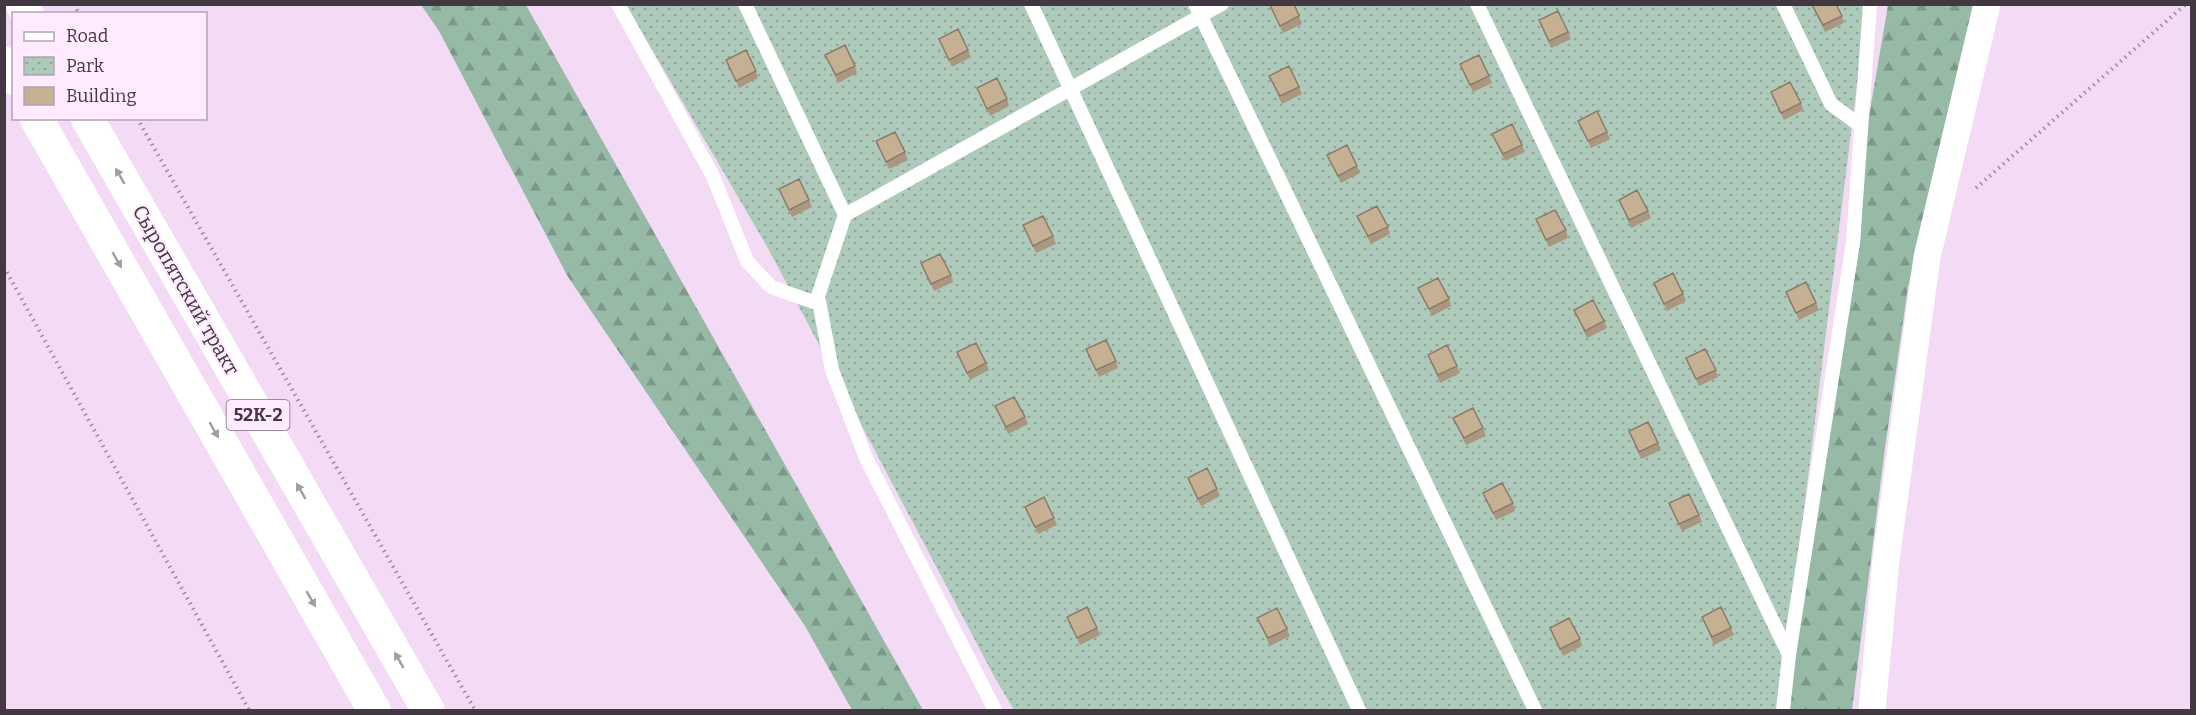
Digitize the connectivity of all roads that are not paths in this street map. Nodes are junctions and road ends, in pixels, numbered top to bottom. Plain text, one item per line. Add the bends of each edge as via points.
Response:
1 (618, 4) edge
2 (745, 4) edge
3 (1031, 4) edge
4 (1222, 4) edge
5 (1477, 4) edge
6 (1783, 4) edge
7 (1870, 4) edge
8 (1987, 4) edge
9 (1198, 11) edge
10 (1070, 88) junction
11 (37, 120) edge
12 (88, 120) edge
13 (1861, 126) junction
14 (845, 215) junction
15 (819, 304) junction
16 (1789, 655) junction
17 (375, 711) edge
18 (428, 711) edge
19 (995, 711) edge
20 (1359, 711) edge
21 (1535, 711) edge
22 (1783, 711) edge
23 (1872, 711) edge

1 - 15 lane via 713,177 747,261 771,287
2 - 14 lane
3 - 10 lane
4 - 9 lane
5 - 16 lane
6 - 13 lane via 1832,104
7 - 13 lane
8 - 23 street via 1927,257 1887,548
9 - 10 lane
9 - 21 lane
10 - 14 lane
10 - 20 lane
11 -> 17 main road, 52К-2
18 -> 12 main road, Сыропятский тракт / 52К-2
13 - 16 lane via 1853,242
14 - 15 lane via 818,296
15 - 19 lane via 832,370 866,458
16 - 22 lane

